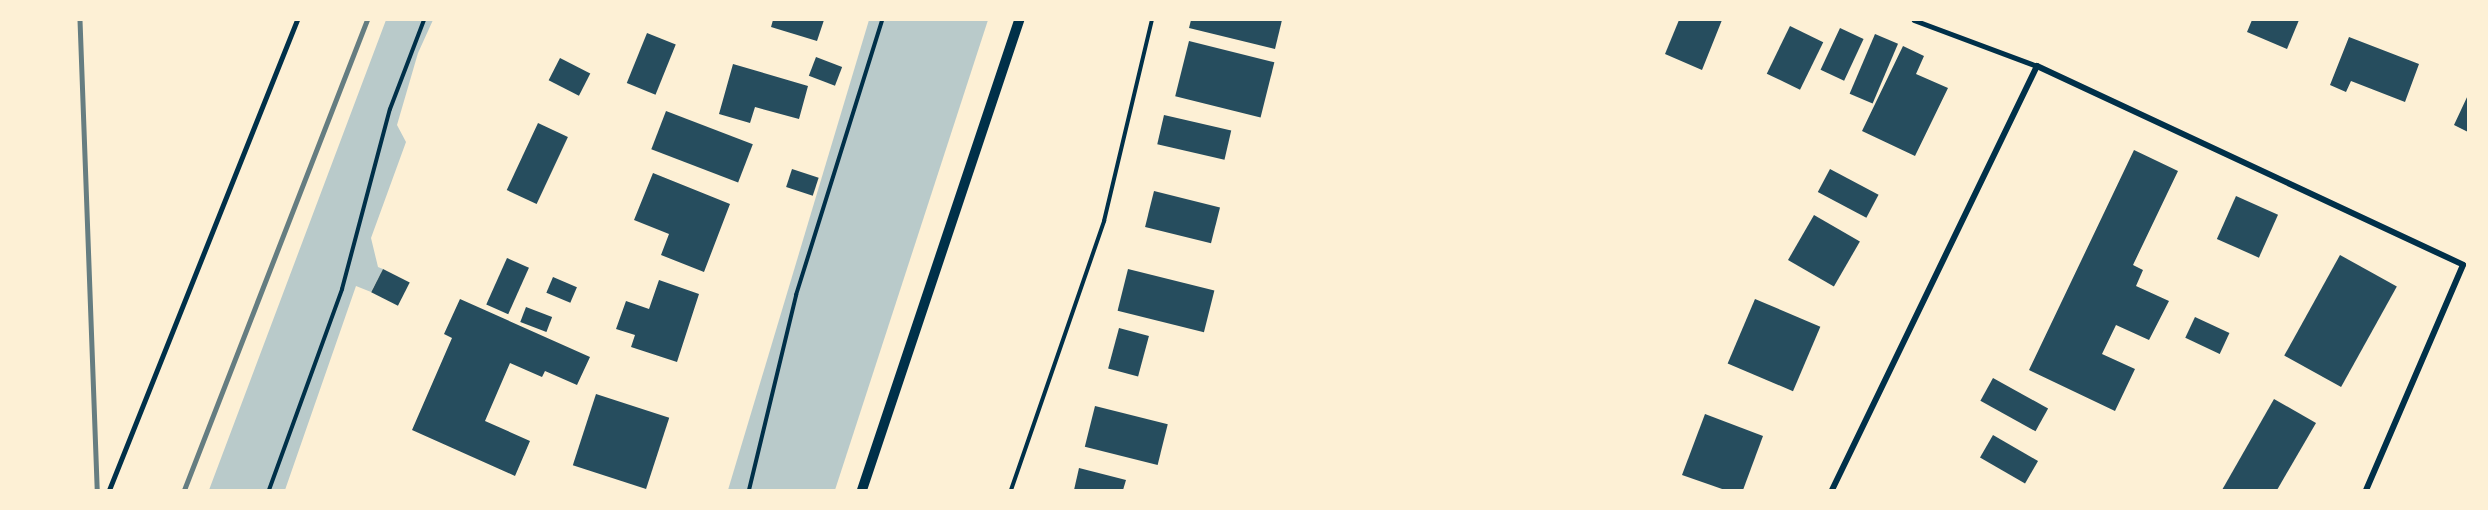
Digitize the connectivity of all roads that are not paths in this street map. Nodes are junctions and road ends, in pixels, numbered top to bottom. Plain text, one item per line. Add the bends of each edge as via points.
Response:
1 (297, 20) edge
2 (1019, 20) edge
3 (1914, 20) edge
4 (2037, 66) junction
5 (108, 490) edge
6 (862, 490) edge
7 (1832, 490) edge
8 (2366, 490) edge

1 - 5 lane
2 - 6 street
3 - 4 lane
4 - 7 street
4 - 8 street via 2463,265

